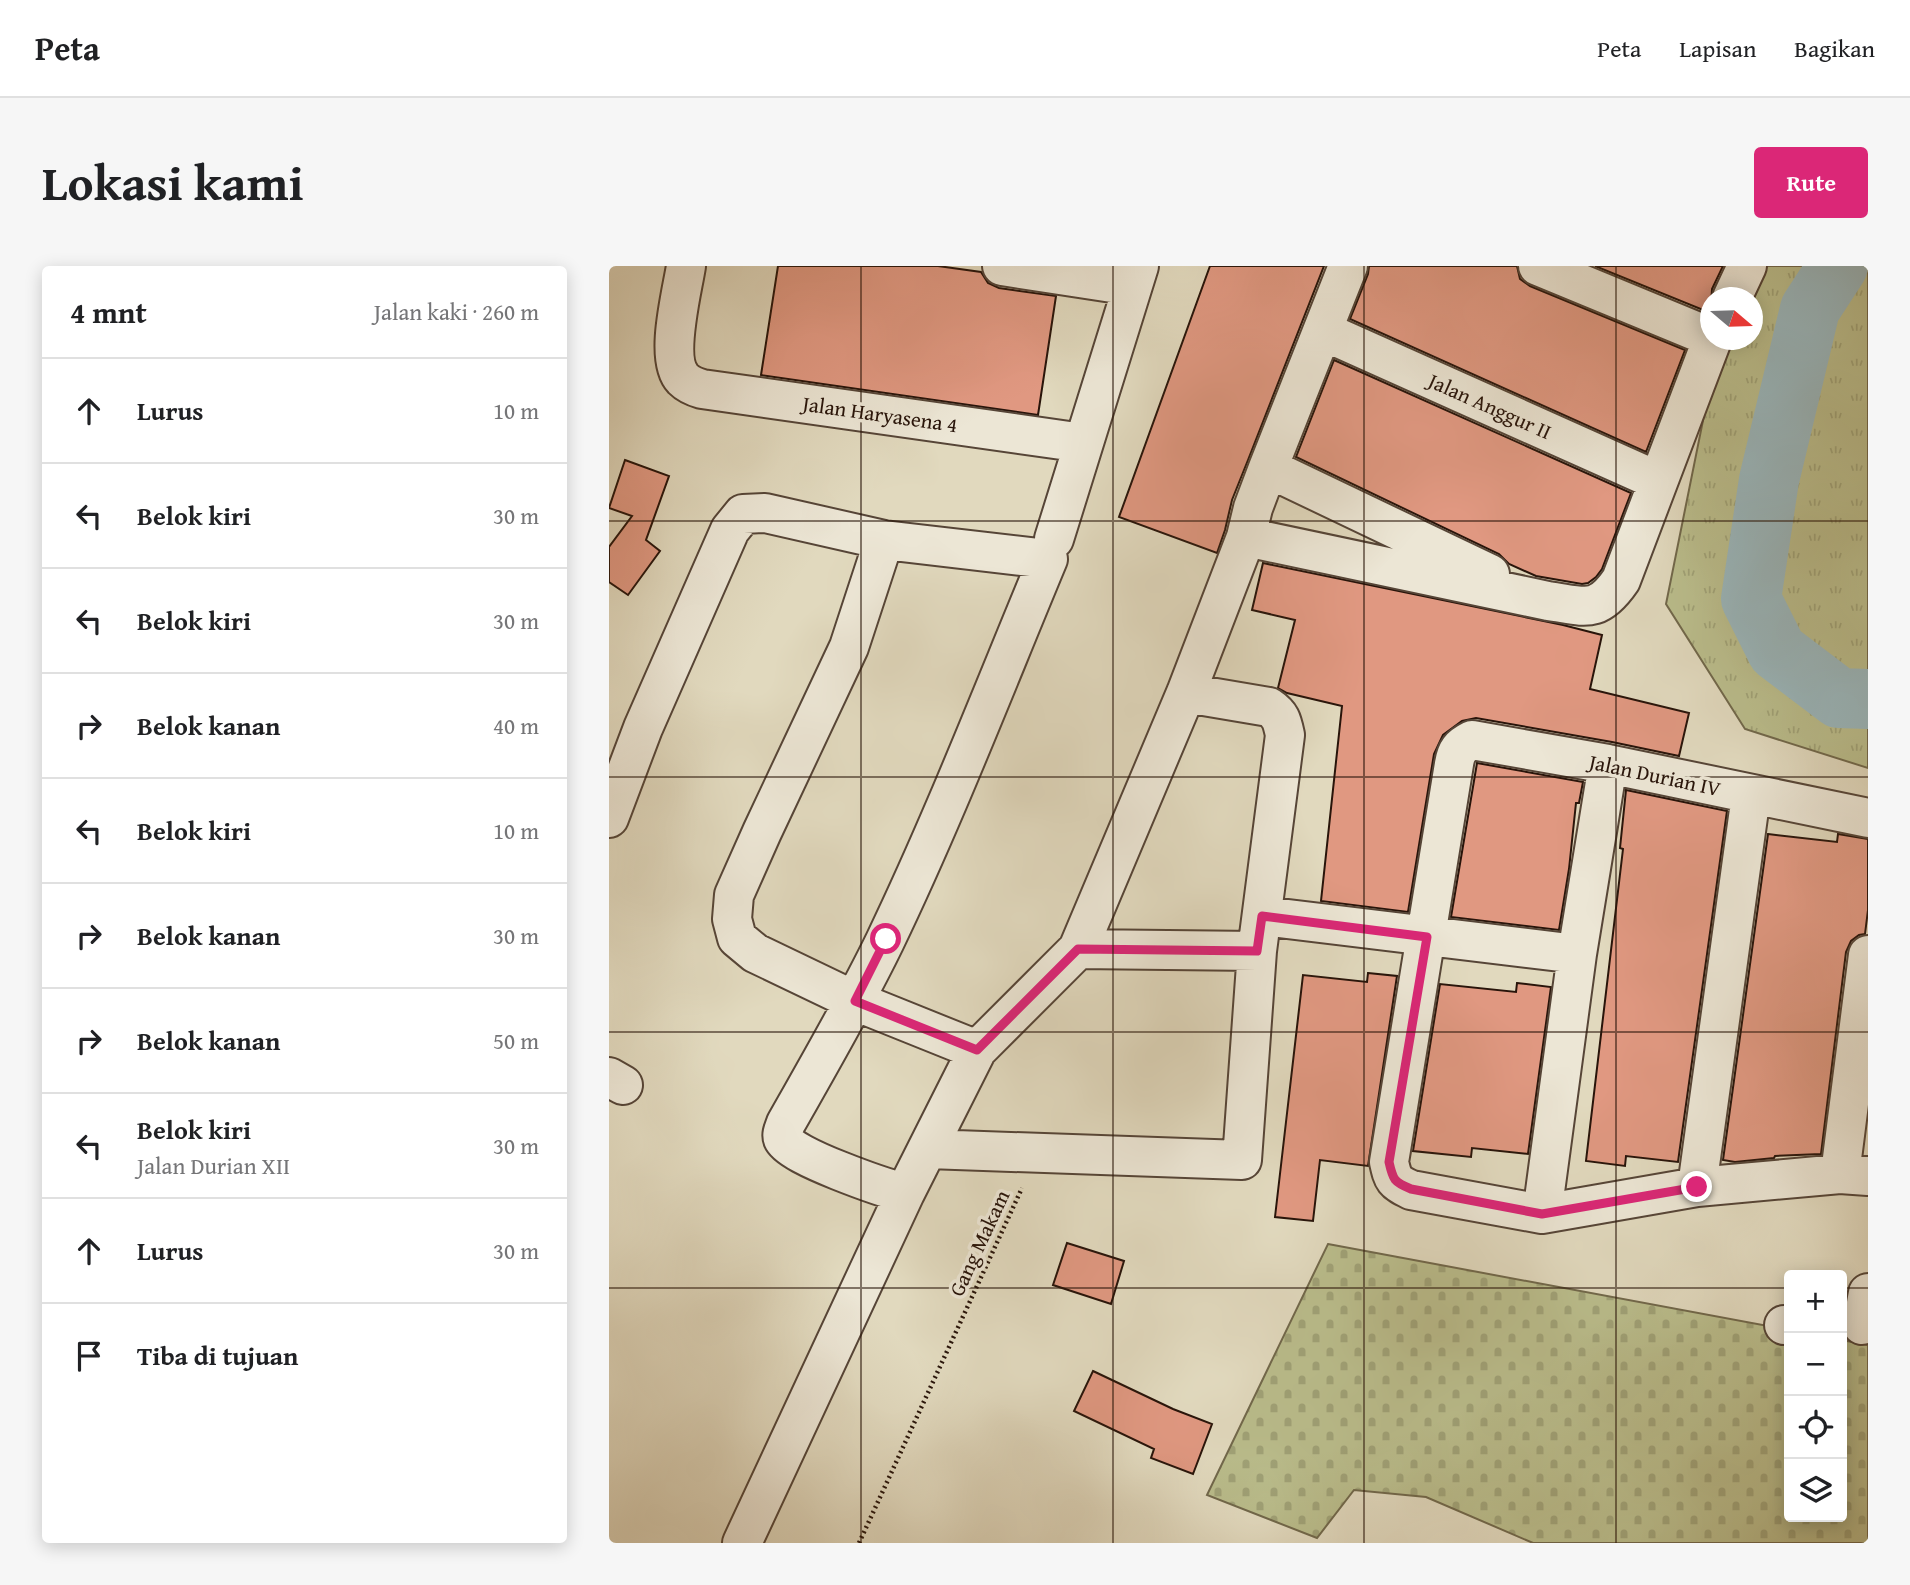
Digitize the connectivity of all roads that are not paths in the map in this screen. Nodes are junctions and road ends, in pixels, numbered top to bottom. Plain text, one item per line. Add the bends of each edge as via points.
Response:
1 (686, 266) edge
2 (1002, 266) edge
3 (1348, 266) edge
4 (1538, 266) edge
5 (1747, 266) edge
6 (1135, 276) edge
7 (1737, 287) edge
8 (1323, 331) junction
9 (1700, 333) edge
10 (1707, 350) edge
11 (1083, 443) junction
12 (1268, 468) junction
13 (1658, 481) junction
14 (1247, 537) junction
15 (1054, 539) dead end
16 (884, 540) junction
17 (1548, 601) junction
18 (1186, 693) junction
19 (1608, 764) junction
20 (1751, 795) junction
21 (609, 818) edge
22 (1868, 818) edge
23 (1259, 934) junction
24 (1427, 937) junction
25 (1078, 949) junction
26 (1577, 954) junction
27 (1868, 955) edge
28 (855, 1001) junction
29 (977, 1050) junction
30 (928, 1149) junction
31 (1854, 1175) edge
32 (1697, 1187) junction
33 (905, 1193) junction
34 (1542, 1214) junction
35 (742, 1543) edge

1 - 11 street, Jalan Haryasena 4 via 673,342 681,377 691,385
2 - 6 street
3 - 8 street
4 - 9 street
5 - 7 street
6 - 11 street
8 - 12 street
8 - 13 street, Jalan Anggur II
10 - 13 street
11 - 15 street
12 - 14 street
12 - 17 street
13 - 17 street via 1621,580 1610,596 1590,607
14 - 17 street
14 - 18 street
16 - 21 street via 765,513 743,514 730,530 643,728
16 - 28 street via 849,648 734,895 732,919 737,938 755,953
16 - 28 street via 1048,559 960,772
18 - 23 street via 1269,707 1282,720 1284,749
18 - 25 street
19 - 20 street, Jalan Durian IV
19 - 24 street, Jalan Durian IV via 1472,740 1462,745 1456,753
19 - 26 street
20 - 22 street, Jalan Durian IV
20 - 32 street
23 - 24 street
23 - 25 street
23 - 30 street via 1242,1160
24 - 26 street
24 - 34 street via 1389,1162 1393,1179 1411,1189
25 - 29 street
26 - 34 street
27 - 31 street
28 - 29 street
28 - 33 street via 782,1135 798,1153
29 - 30 street
30 - 33 street
31 - 32 street
32 - 34 street
33 - 35 street

